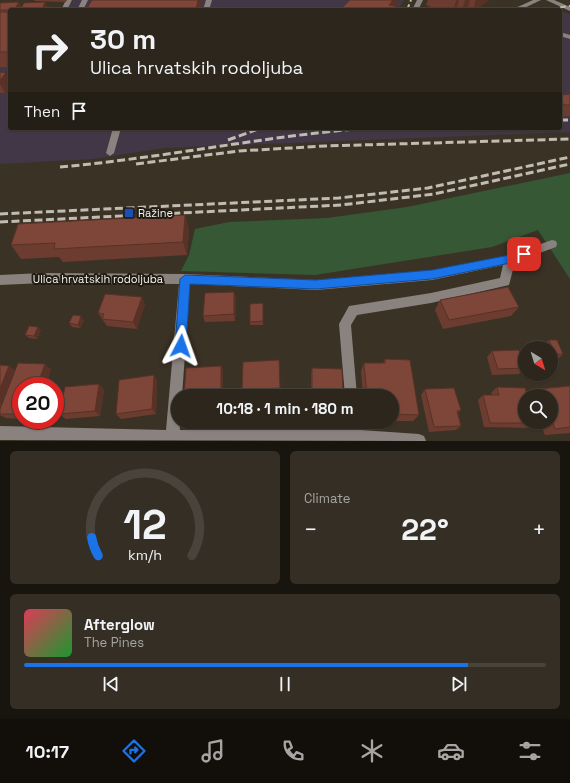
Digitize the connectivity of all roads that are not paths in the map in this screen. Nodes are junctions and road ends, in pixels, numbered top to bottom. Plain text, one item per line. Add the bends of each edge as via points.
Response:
1 (538, 0) edge
2 (549, 0) edge
3 (519, 8) edge
4 (570, 9) edge
5 (116, 130) edge
6 (110, 153) dead end
7 (552, 244) dead end
8 (510, 259) junction
9 (185, 279) junction
10 (0, 280) edge
11 (350, 389) edge
12 (354, 429) edge
13 (0, 433) edge
14 (172, 439) edge
15 (355, 439) edge
16 (419, 441) edge

1 - 3 street
2 - 4 street
5 - 6 street
7 - 8 street, Ulica hrvatskih rodoljuba
8 - 9 street, Ulica hrvatskih rodoljuba via 432,274 316,285
8 - 11 street via 505,282 431,298 353,310 345,324
9 - 10 street, Ulica hrvatskih rodoljuba
9 - 14 street
12 - 15 street
13 - 14 street
14 - 15 street
15 - 16 street

